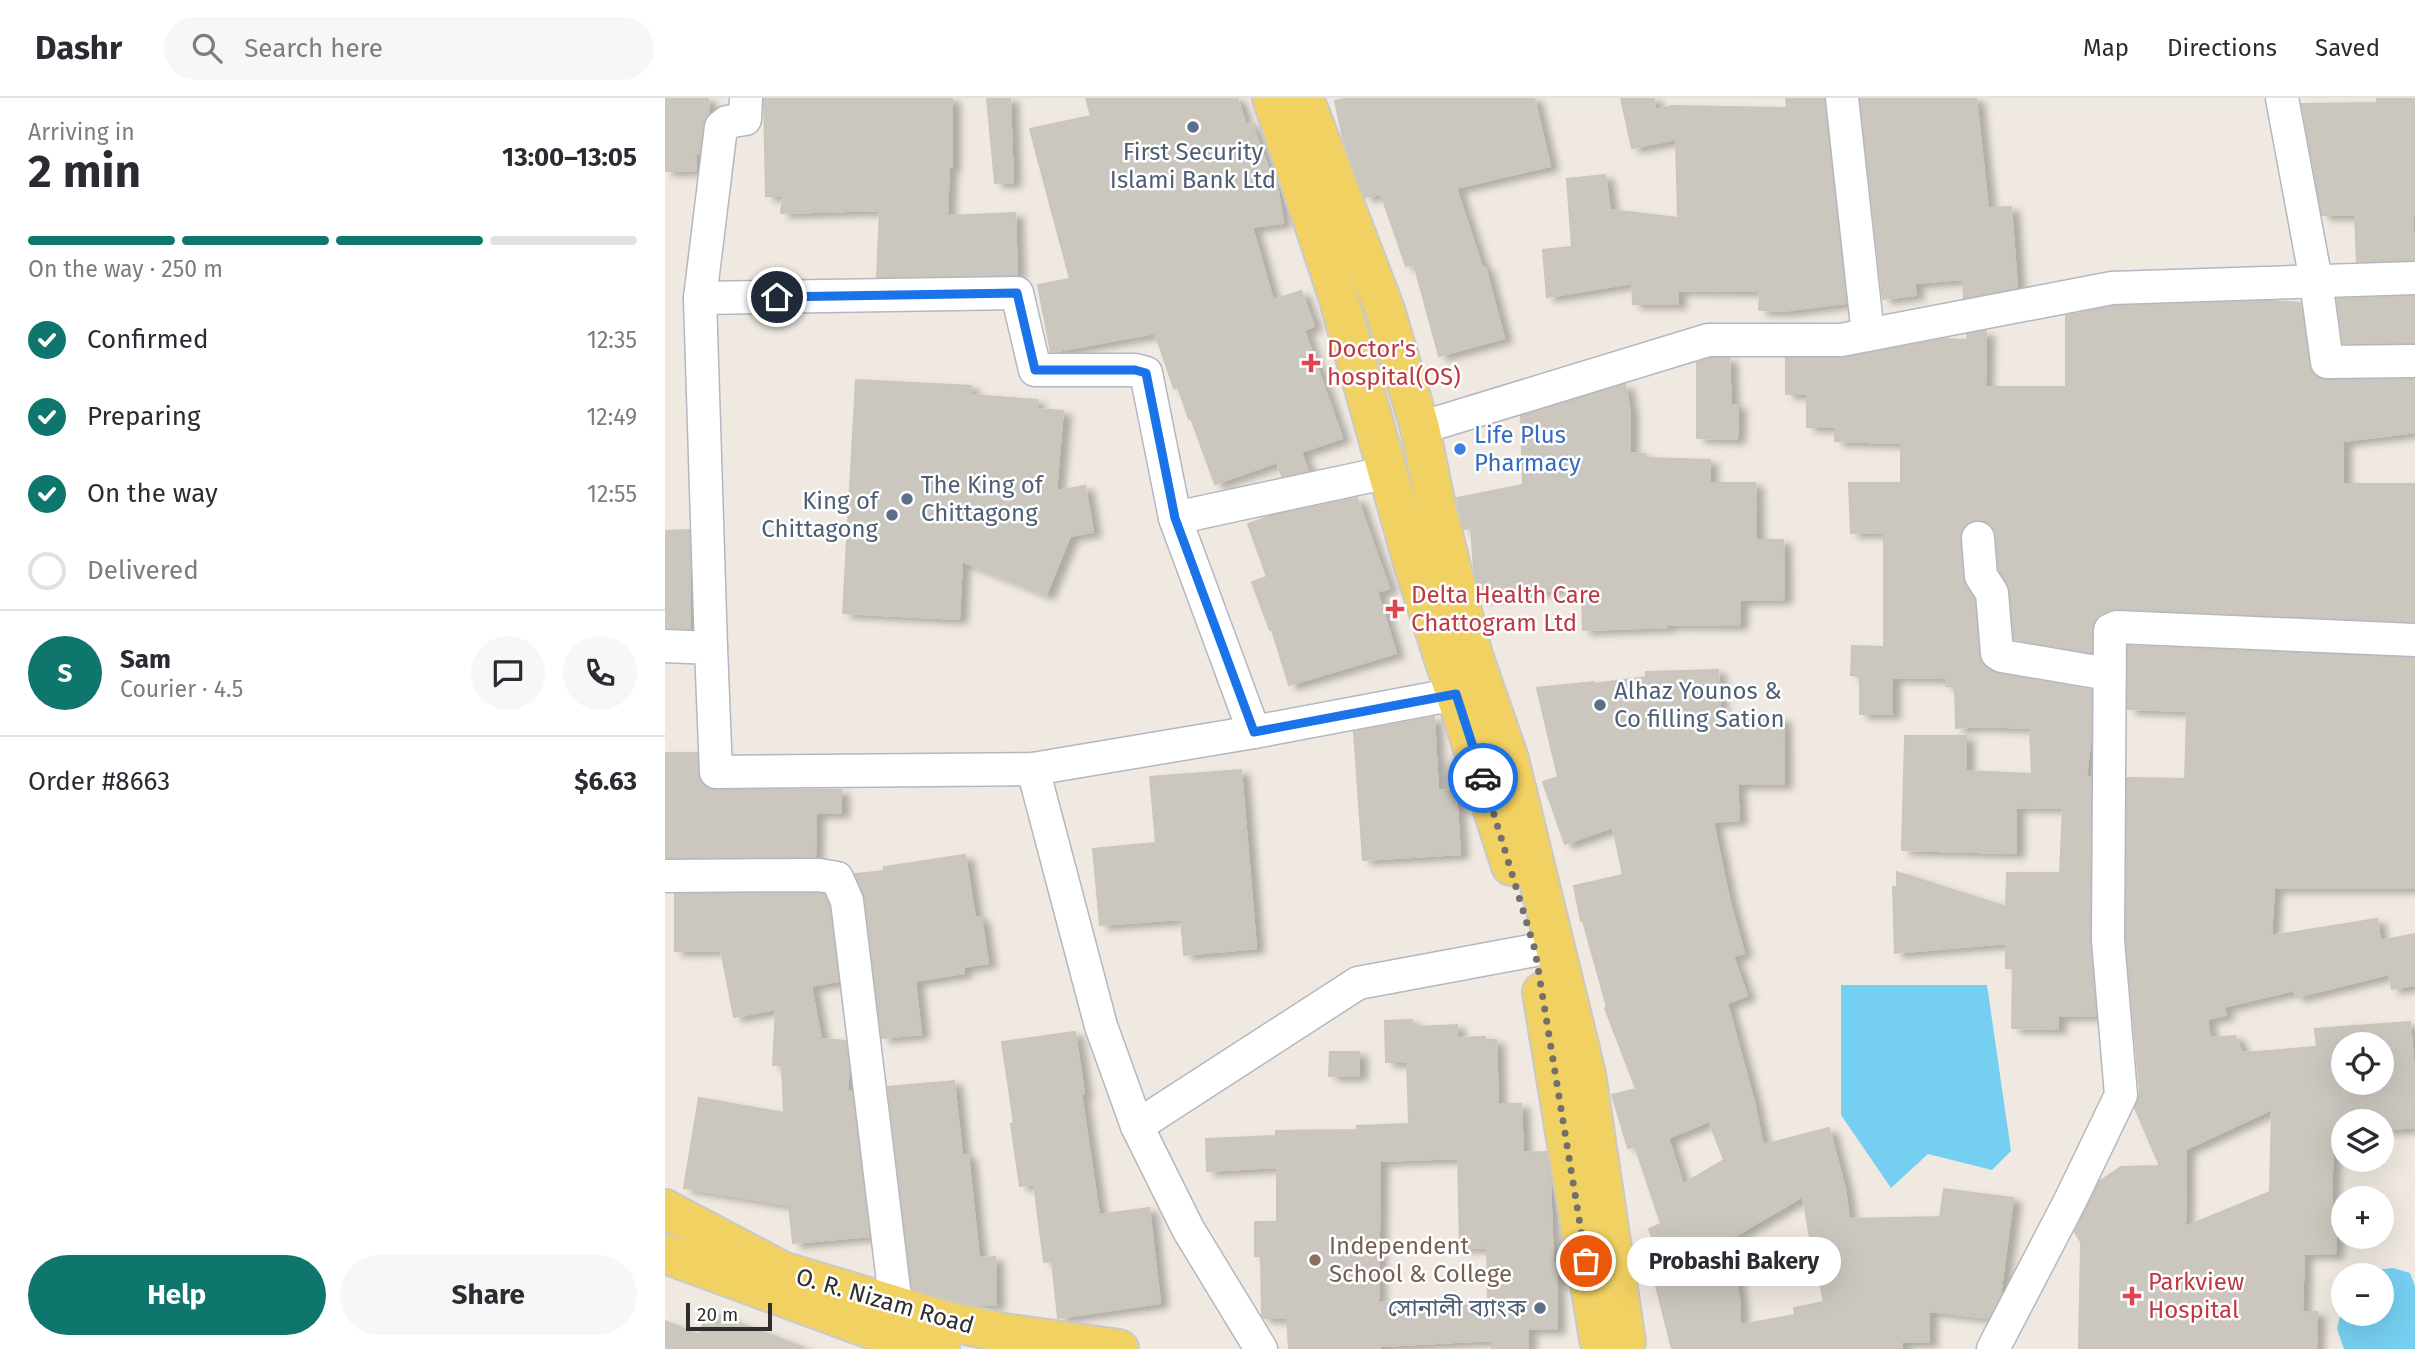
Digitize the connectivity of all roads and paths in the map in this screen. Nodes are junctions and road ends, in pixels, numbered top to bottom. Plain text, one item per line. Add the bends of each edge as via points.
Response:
1 (746, 98) edge
2 (1272, 98) edge
3 (1304, 98) edge
4 (1842, 98) edge
5 (2282, 98) edge
6 (2415, 278) edge
7 (2316, 281) junction
8 (700, 298) junction
9 (1868, 335) junction
10 (2415, 360) edge
11 (1420, 428) junction
12 (1389, 472) junction
13 (1175, 518) junction
14 (1978, 538) dead end
15 (2415, 640) edge
16 (665, 646) edge
17 (711, 648) junction
18 (2108, 674) junction
19 (1456, 694) junction
20 (1254, 732) junction
21 (1033, 769) junction
22 (665, 876) edge
23 (1535, 950) junction
24 (1137, 1126) junction
25 (665, 1209) edge
26 (665, 1254) edge
27 (896, 1306) junction
28 (942, 1339) edge
29 (1601, 1346) edge
30 (1119, 1349) edge
31 (1261, 1349) edge
32 (1993, 1349) edge

1 - 8 street via 745,119 721,127
2 - 12 main road via 1338,296
3 - 11 main road via 1385,310
4 - 9 street
5 - 7 street
6 - 7 street
7 - 9 street via 2112,288
7 - 10 street via 2327,362
8 - 13 street via 1017,293 1035,370 1146,373
8 - 17 street
9 - 11 street via 1841,340 1708,340
11 - 29 main road via 1473,655 1509,759 1586,1074
12 - 13 street
12 - 19 main road
13 - 20 street
14 - 18 street via 1981,576 1992,593 1997,653
15 - 18 street via 2117,627 2108,637
16 - 17 street
17 - 21 street via 716,772
18 - 32 street via 2108,940 2121,1095
19 - 20 street
19 - 23 main road
20 - 21 street
21 - 24 street via 1101,1026
22 - 27 street via 837,878 847,901
23 - 24 street via 1358,983
23 - 29 main road
24 - 31 street via 1188,1228
25 - 27 main road, O. R. Nizam Road via 782,1271
26 - 28 main road via 901,1340
27 - 28 main road, O. R. Nizam Road
28 - 30 main road, O. R. Nizam Road via 1004,1333

